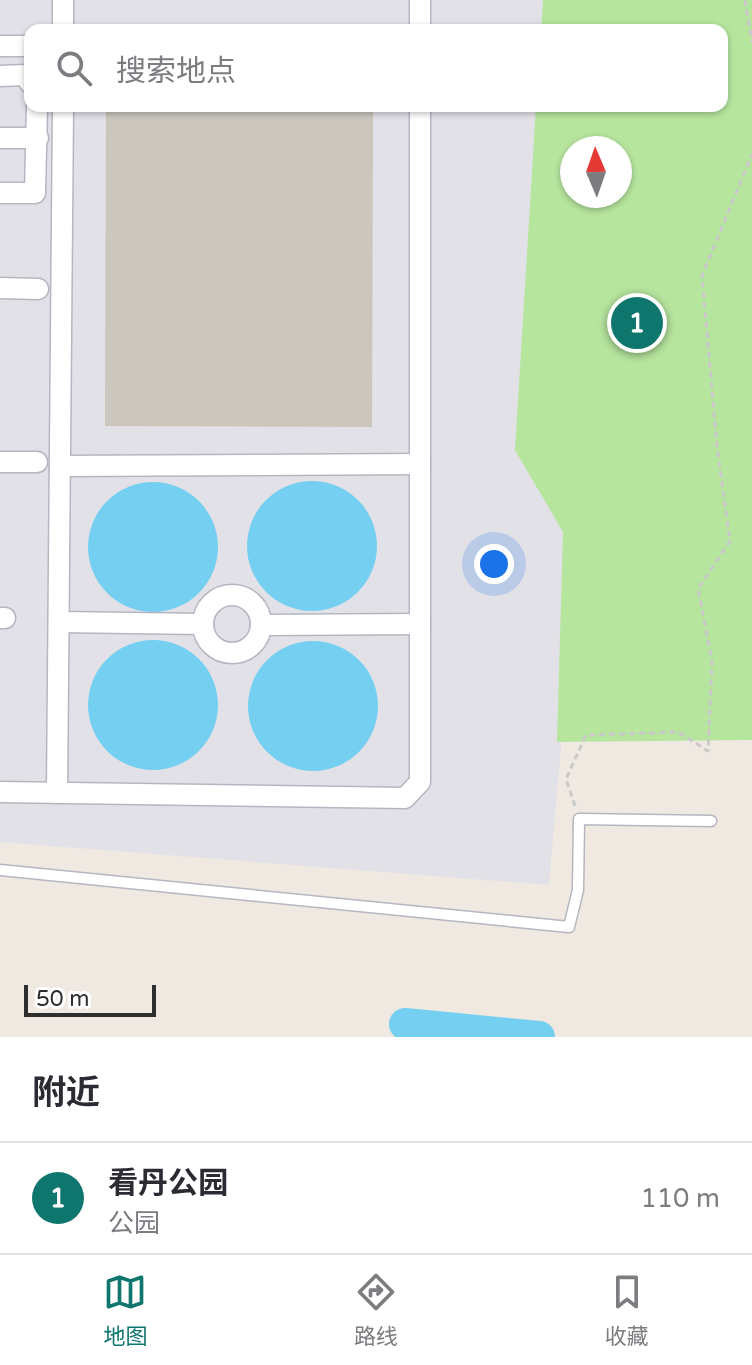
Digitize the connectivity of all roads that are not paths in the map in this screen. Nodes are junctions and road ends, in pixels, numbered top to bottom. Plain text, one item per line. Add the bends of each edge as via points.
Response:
1 (63, 0) edge
2 (420, 0) edge
3 (63, 24) edge
4 (420, 24) edge
5 (0, 46) edge
6 (24, 46) edge
7 (24, 75) edge
8 (0, 76) edge
9 (37, 112) edge
10 (63, 112) edge
11 (420, 112) edge
12 (0, 138) edge
13 (38, 138) junction
14 (0, 193) edge
15 (0, 288) edge
16 (38, 289) dead end
17 (0, 462) edge
18 (37, 462) dead end
19 (420, 464) junction
20 (60, 466) junction
21 (59, 622) junction
22 (203, 624) junction
23 (420, 624) junction
24 (261, 625) junction
25 (0, 792) edge
26 (57, 793) junction
27 (711, 821) dead end
28 (0, 870) edge

1 - 3 street
2 - 4 street
5 - 6 street
7 - 8 street
9 - 13 street
10 - 20 street
11 - 19 street
12 - 13 street
13 - 14 street via 35,193
15 - 16 street
17 - 18 street
19 - 20 street
19 - 23 street
20 - 21 street
21 - 22 street
21 - 26 street
22 - 24 street via 214,647 233,653 251,646
22 - 24 street via 210,606 235,596 258,610
23 - 24 street
23 - 26 street via 420,782 405,798
25 - 26 street
27 - 28 lane via 579,819 578,890 569,927

